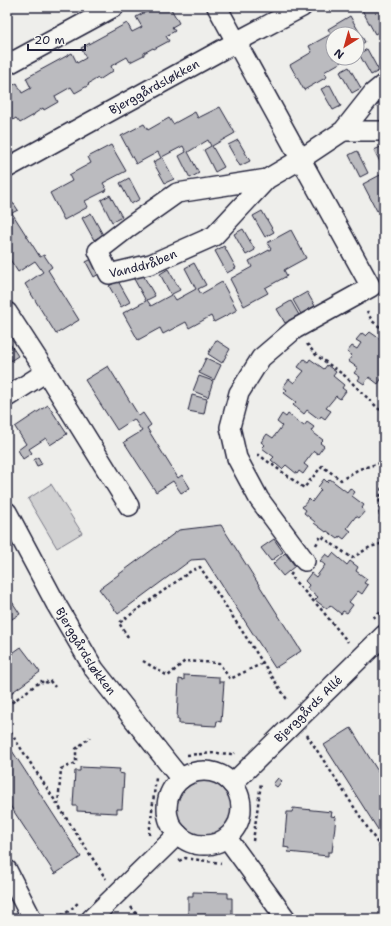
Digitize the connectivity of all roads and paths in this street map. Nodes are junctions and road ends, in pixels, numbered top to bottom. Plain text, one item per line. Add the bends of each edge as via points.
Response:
1 (114, 7) edge
2 (217, 7) edge
3 (302, 7) edge
4 (236, 42) junction
5 (7, 65) edge
6 (384, 84) edge
7 (343, 131) junction
8 (384, 131) edge
9 (301, 159) junction
10 (7, 168) edge
11 (267, 179) junction
12 (371, 289) edge
13 (7, 312) edge
14 (295, 329) junction
15 (384, 330) edge
16 (46, 372) junction
17 (7, 397) edge
18 (384, 414) edge
19 (237, 458) junction
20 (384, 462) edge
21 (384, 476) edge
22 (129, 506) dead end
23 (7, 512) edge
24 (384, 528) edge
25 (384, 543) edge
26 (305, 561) junction
27 (384, 610) edge
28 (369, 622) dead end
29 (384, 635) edge
30 (128, 637) dead end
31 (353, 637) dead end
32 (143, 661) dead end
33 (263, 663) junction
34 (55, 687) dead end
35 (7, 706) edge
36 (282, 706) dead end
37 (7, 727) edge
38 (307, 735) dead end
39 (90, 737) dead end
40 (240, 748) dead end
41 (168, 763) junction
42 (262, 778) dead end
43 (181, 779) junction
44 (232, 784) junction
45 (58, 805) junction
46 (178, 834) junction
47 (149, 835) dead end
48 (227, 838) junction
49 (384, 853) edge
50 (241, 857) junction
51 (175, 863) dead end
52 (7, 870) edge
53 (110, 872) dead end
54 (105, 877) junction
55 (100, 882) dead end
56 (116, 895) junction
57 (79, 901) dead end
58 (136, 902) dead end
59 (130, 907) junction
60 (126, 911) dead end
61 (32, 919) edge
62 (56, 919) edge
63 (91, 919) edge
64 (140, 919) edge
65 (286, 919) edge

1 - 5 street
2 - 4 street
3 - 4 street, Bjerggårdsløkken
4 - 9 street
4 - 10 street, Bjerggårdsløkken
6 - 7 street, Vanddråben via 373,92
7 - 8 street
7 - 9 street, Vanddråben
9 - 11 street, Vanddråben
9 - 12 street
11 - 11 street, Vanddråben via 177,193 129,226 98,252 109,274 151,264 214,236
12 - 14 street
12 - 15 path via 372,321
13 - 16 street
14 - 18 path via 316,356 345,376
14 - 19 street via 261,358 238,393 230,426
16 - 17 street
16 - 22 street
19 - 20 path via 259,455 304,488 322,466 341,480 359,469
19 - 26 street via 259,499
21 - 24 path via 379,505 379,515
23 - 41 street, Bjerggårdsløkken via 60,612 94,669
25 - 26 path via 352,558 321,536
26 - 31 path via 290,576 348,642
27 - 28 path
29 - 44 street, Bjerggårds Allé
30 - 33 path via 120,622 200,567
32 - 33 path via 168,676 185,661 219,664 230,679
33 - 36 path via 288,701
34 - 35 path via 49,680 44,684 41,681
37 - 45 path
38 - 49 path
39 - 45 path via 76,749 76,763 61,769
40 - 41 path via 234,754 182,756
41 - 43 street, Bjerggårdsløkken
41 - 47 path via 157,773
42 - 50 path via 252,845
43 - 44 street via 207,771 221,775
43 - 46 street via 171,791 167,806 170,821
44 - 48 street via 240,797 241,812 237,826
45 - 54 path
46 - 48 street via 189,842 202,846 215,844
46 - 56 street
48 - 50 street
50 - 51 path via 226,863 186,858
50 - 65 street
52 - 61 street
53 - 54 path
54 - 55 path
54 - 56 path
56 - 63 street
57 - 62 path
58 - 59 path
59 - 60 path
59 - 64 path

